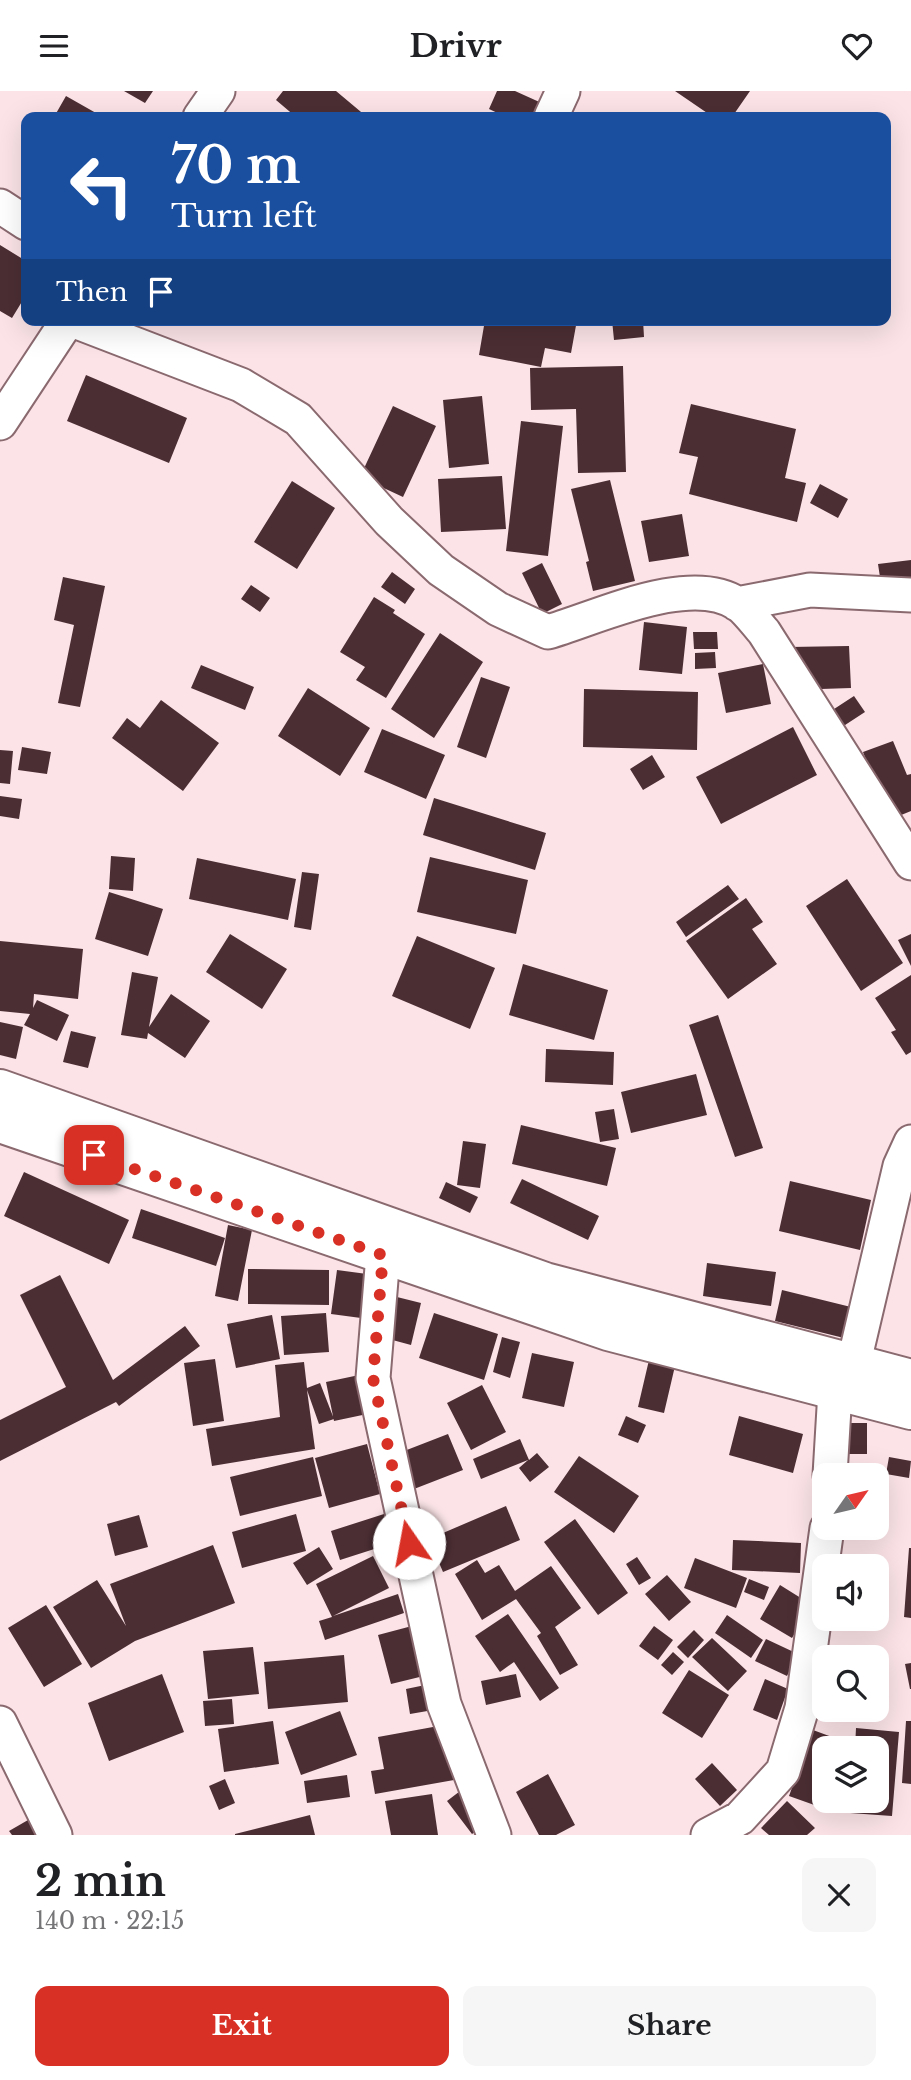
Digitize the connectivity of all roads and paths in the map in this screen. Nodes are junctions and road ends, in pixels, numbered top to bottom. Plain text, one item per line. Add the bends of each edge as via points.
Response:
1 (218, 91) edge
2 (563, 91) edge
3 (203, 112) edge
4 (553, 112) edge
5 (0, 206) edge
6 (21, 220) edge
7 (66, 326) edge
8 (86, 326) edge
9 (0, 423) edge
10 (911, 595) edge
11 (737, 604) junction
12 (911, 863) edge
13 (0, 1090) edge
14 (0, 1123) edge
15 (911, 1142) edge
16 (383, 1255) junction
17 (844, 1378) junction
18 (911, 1379) edge
19 (911, 1410) edge
20 (832, 1463) edge
21 (825, 1540) edge
22 (0, 1723) edge
23 (55, 1835) edge
24 (494, 1835) edge
25 (708, 1835) edge

1 - 3 street
2 - 4 street
5 - 6 street
7 - 9 street
8 - 11 street via 242,385 298,419 389,521 441,570 498,609 548,632 639,601 704,592
10 - 11 street via 810,590
11 - 12 street via 764,632
13 - 17 main road via 545,1282
14 - 16 main road
15 - 17 street via 900,1166
16 - 17 main road via 608,1331
16 - 24 street via 373,1378 444,1704
17 - 18 main road
17 - 19 main road
17 - 20 street
21 - 25 street via 802,1708 783,1771 740,1818
22 - 23 street

